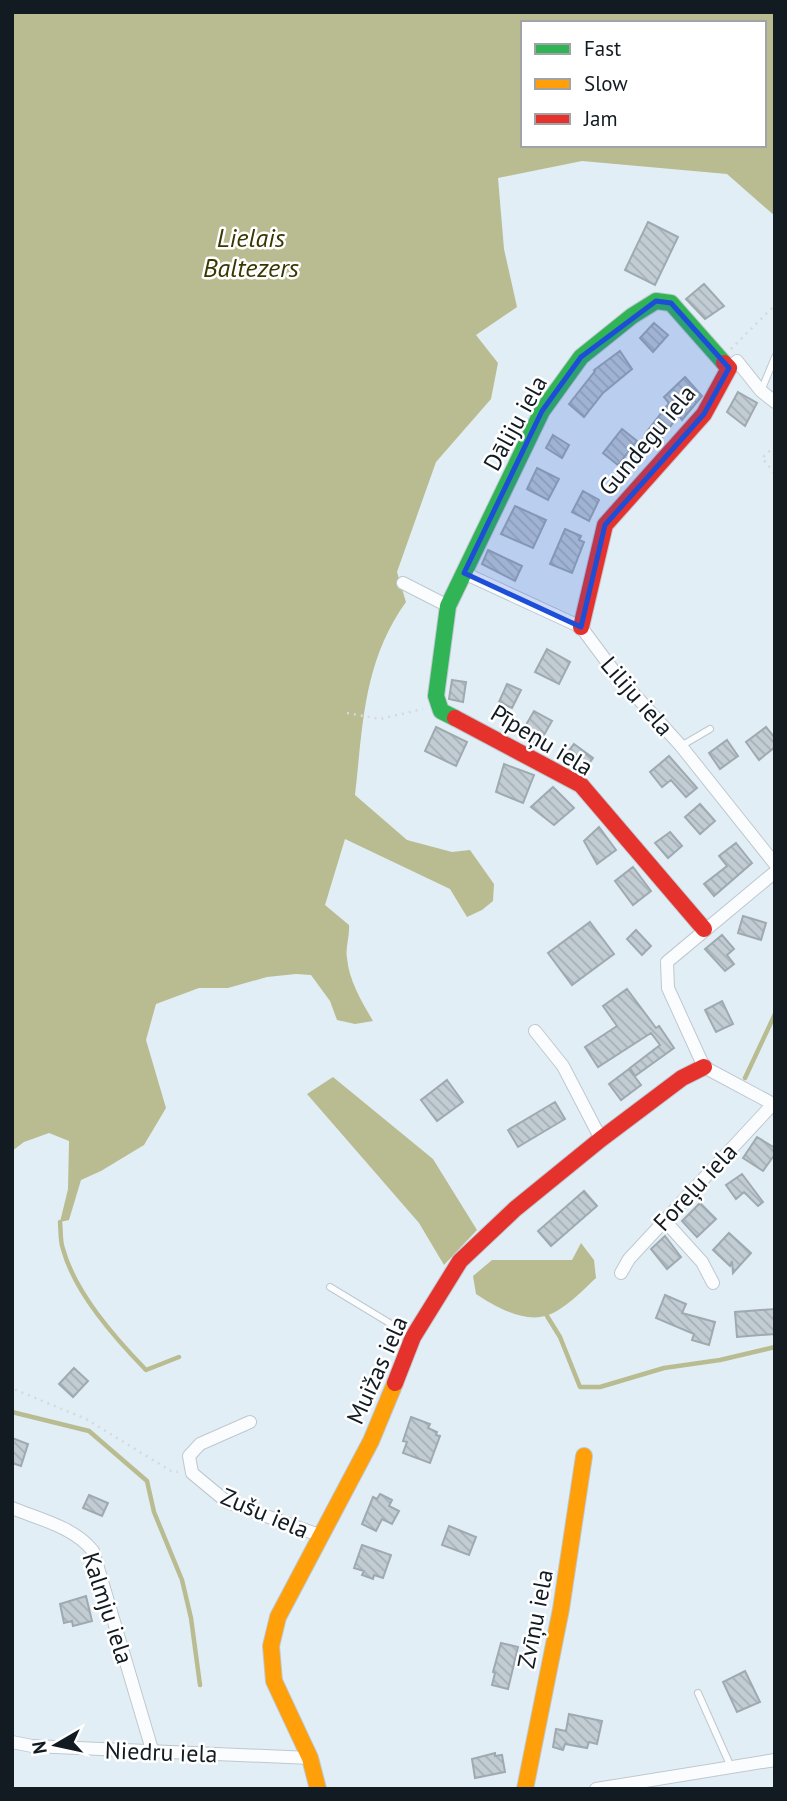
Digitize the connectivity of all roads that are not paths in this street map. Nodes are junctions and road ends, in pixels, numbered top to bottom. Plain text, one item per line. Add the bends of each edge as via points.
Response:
1 (775, 357) edge
2 (725, 363) junction
3 (761, 391) junction
4 (775, 402) edge
5 (464, 573) junction
6 (403, 583) dead end
7 (449, 606) junction
8 (581, 627) junction
9 (710, 729) dead end
10 (681, 746) junction
11 (775, 864) edge
12 (775, 872) edge
13 (704, 929) junction
14 (535, 1031) dead end
15 (704, 1067) junction
16 (774, 1104) edge
17 (601, 1139) junction
18 (664, 1220) junction
19 (621, 1273) dead end
20 (713, 1283) dead end
21 (330, 1287) dead end
22 (413, 1337) junction
23 (250, 1422) dead end
24 (584, 1456) dead end
25 (12, 1508) edge
26 (319, 1535) junction
27 (698, 1693) dead end
28 (12, 1742) edge
29 (153, 1753) junction
30 (310, 1758) junction
31 (775, 1760) edge
32 (731, 1767) junction
33 (658, 1784) edge
34 (318, 1789) edge
35 (525, 1789) edge
36 (596, 1789) edge

1 - 3 lane
2 - 3 street via 737,361
2 - 5 street, Dāliju iela via 671,303 656,301 581,357 542,411
2 - 8 street, Gundegu iela via 705,414 605,525
3 - 4 street
5 - 7 street
5 - 8 street, Liliju iela
6 - 7 street
7 - 13 street, Pīpeņu iela via 436,696 441,711 581,785
8 - 10 street, Liliju iela
9 - 10 lane
10 - 11 street, Liliju iela
12 - 13 street
13 - 15 street via 667,962 668,989
14 - 17 street via 563,1066
15 - 16 street
15 - 17 street, Muižas iela via 682,1078
16 - 18 street, Foreļu iela
17 - 22 street, Muižas iela via 460,1261
18 - 19 street, Foreļu iela
18 - 20 street via 702,1262
21 - 22 lane
22 - 26 street, Muižas iela via 371,1441
23 - 26 street, Zušu iela via 200,1444 189,1456 192,1473 227,1502
24 - 35 street, Zvīņu iela via 561,1609
25 - 29 street, Kalmju iela via 75,1535 93,1551
26 - 30 street, Muižas iela via 278,1617 271,1646 274,1681
27 - 32 lane
28 - 29 street, Niedru iela
29 - 30 street, Niedru iela
30 - 34 street, Muižas iela
31 - 32 street
32 - 33 street
33 - 36 street

